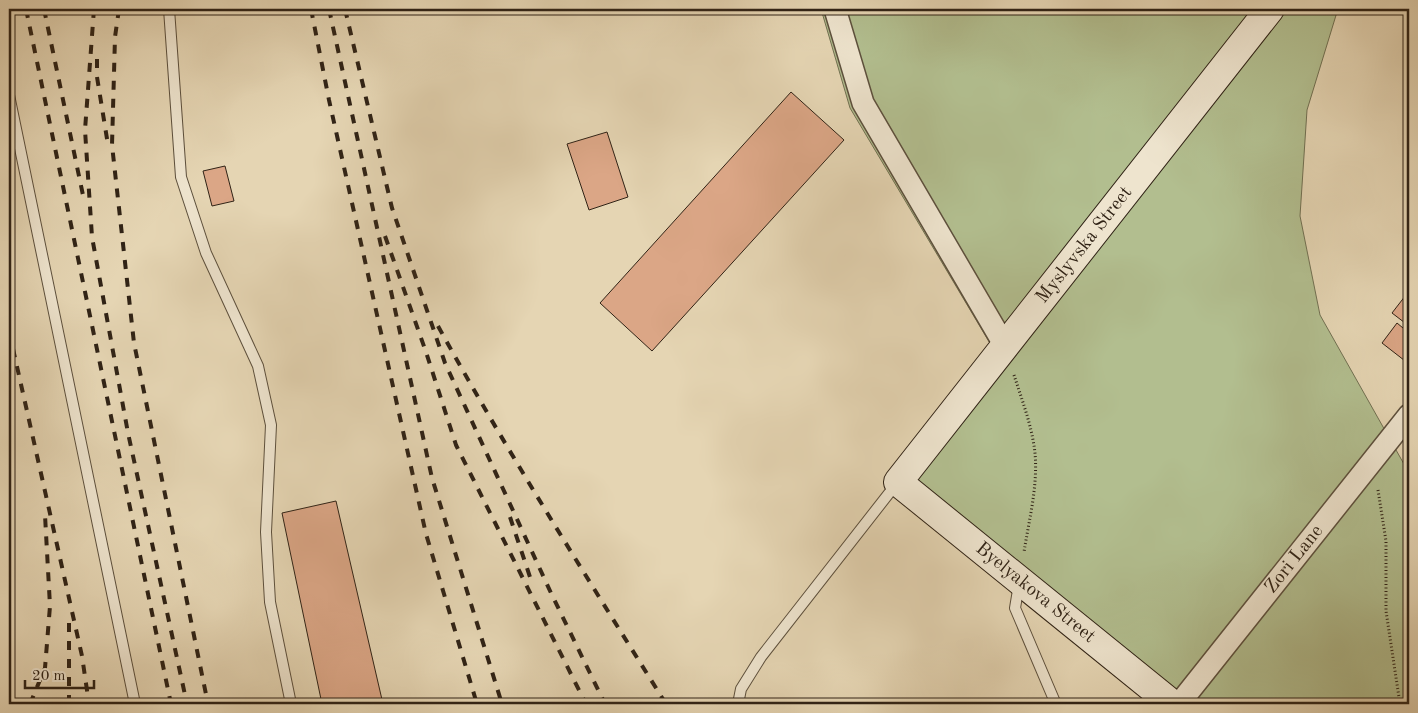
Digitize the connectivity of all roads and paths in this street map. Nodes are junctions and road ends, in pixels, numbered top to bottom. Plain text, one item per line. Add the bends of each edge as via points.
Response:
1 (169, 9) edge
2 (835, 9) edge
3 (1270, 9) edge
4 (9, 95) edge
5 (1005, 346) junction
6 (1409, 415) edge
7 (1374, 460) junction
8 (898, 482) junction
9 (1019, 580) junction
10 (1055, 702) dead end
11 (135, 704) edge
12 (291, 704) edge
13 (738, 704) edge
14 (1172, 704) edge
15 (1179, 704) edge
16 (1400, 704) edge

1 - 12 lane via 182,177 206,254 258,366 270,425 266,532 270,602
2 - 5 street via 863,103
3 - 5 street, Myslyvska Street
4 - 11 lane
5 - 8 street, Myslyvska Street
5 - 9 path via 1030,423 1035,453 1035,480
6 - 7 street, Zori Lane
7 - 15 street, Zori Lane
7 - 16 path via 1386,542 1386,610
8 - 9 street, Byelyakova Street
8 - 13 lane via 761,656 741,688
9 - 10 lane via 1015,608
9 - 14 street, Byelyakova Street

